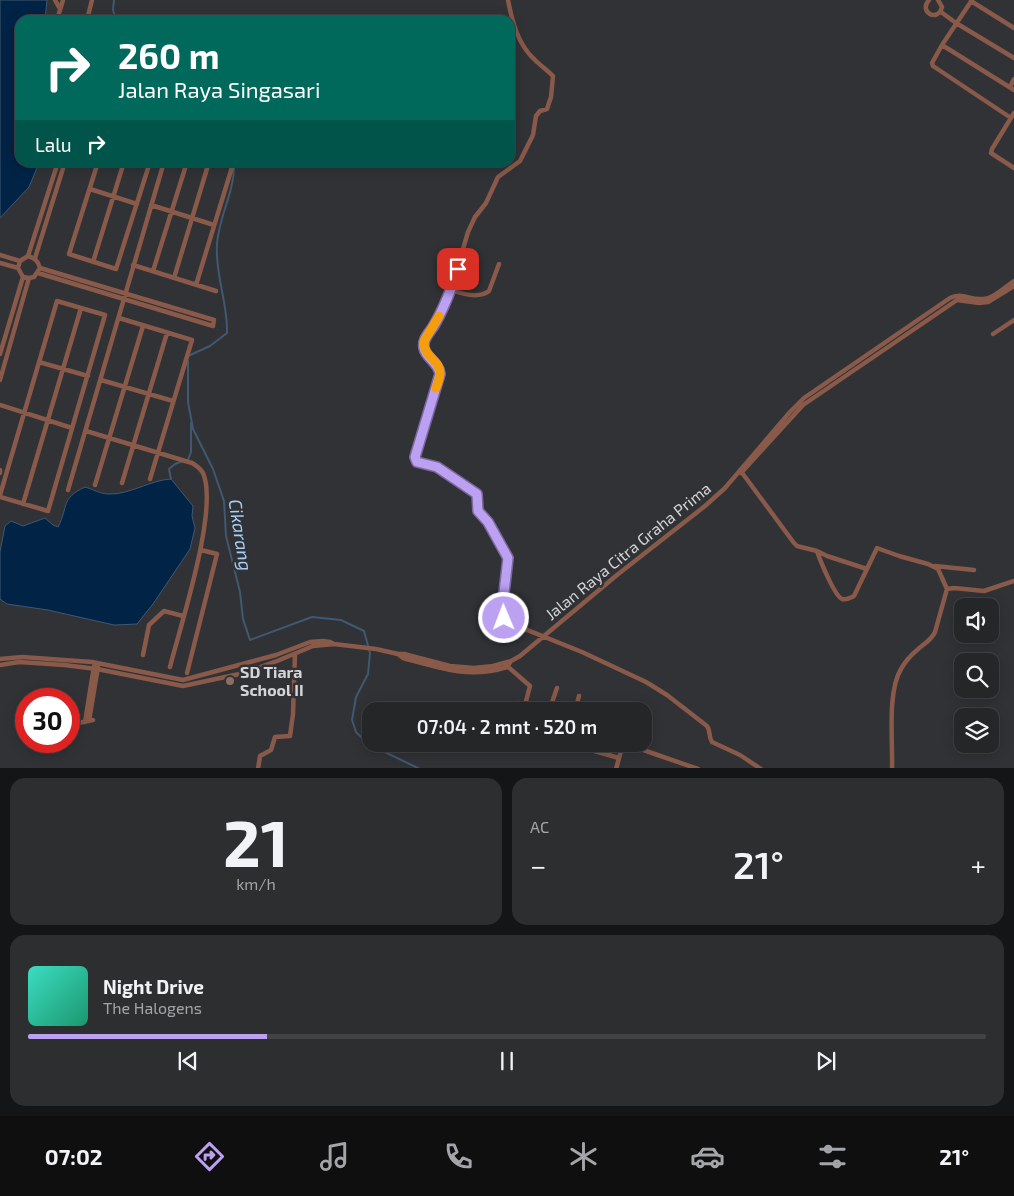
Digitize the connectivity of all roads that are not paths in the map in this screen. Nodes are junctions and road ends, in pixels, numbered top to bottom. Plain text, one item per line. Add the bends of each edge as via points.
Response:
1 (55, 0) edge
2 (63, 0) edge
3 (92, 0) edge
4 (508, 0) edge
5 (921, 0) edge
6 (938, 0) edge
7 (972, 0) edge
8 (928, 2) edge
9 (60, 9) junction
10 (941, 12) junction
11 (58, 15) edge
12 (88, 15) edge
13 (512, 15) edge
14 (956, 23) junction
15 (515, 24) edge
16 (1014, 28) edge
17 (942, 45) junction
18 (1014, 58) edge
19 (1014, 79) edge
20 (1012, 88) edge
21 (1012, 116) edge
22 (515, 165) edge
23 (1013, 165) edge
24 (56, 167) edge
25 (63, 167) edge
26 (97, 167) edge
27 (122, 167) edge
28 (148, 167) edge
29 (162, 167) edge
30 (186, 167) edge
31 (207, 167) edge
32 (232, 167) edge
33 (512, 167) edge
34 (50, 188) junction
35 (90, 189) junction
36 (56, 190) junction
37 (113, 196) junction
38 (137, 204) junction
39 (151, 205) junction
40 (172, 212) junction
41 (192, 218) junction
42 (214, 225) junction
43 (0, 255) edge
44 (28, 256) junction
45 (35, 258) junction
46 (20, 261) junction
47 (0, 262) edge
48 (93, 262) junction
49 (498, 264) dead end
50 (133, 265) junction
51 (18, 268) junction
52 (39, 270) junction
53 (153, 271) junction
54 (23, 277) junction
55 (29, 278) junction
56 (174, 278) junction
57 (1014, 281) edge
58 (196, 285) junction
59 (1014, 286) edge
60 (451, 290) junction
61 (216, 291) dead end
62 (126, 297) junction
63 (970, 300) junction
64 (81, 308) junction
65 (120, 318) junction
66 (1014, 320) edge
67 (143, 326) junction
68 (167, 333) junction
69 (6, 334) junction
70 (993, 334) dead end
71 (12, 336) junction
72 (0, 354) edge
73 (39, 362) junction
74 (63, 369) junction
75 (88, 376) junction
76 (0, 380) edge
77 (101, 380) junction
78 (125, 387) junction
79 (149, 394) junction
80 (173, 401) junction
81 (0, 405) edge
82 (24, 412) junction
83 (48, 420) junction
84 (72, 428) junction
85 (86, 431) junction
86 (109, 438) junction
87 (133, 445) junction
88 (158, 453) junction
89 (741, 471) junction
90 (150, 479) dead end
91 (122, 483) dead end
92 (95, 485) dead end
93 (68, 490) dead end
94 (0, 496) edge
95 (23, 504) junction
96 (201, 550) junction
97 (817, 551) junction
98 (934, 566) junction
99 (867, 568) junction
100 (974, 570) dead end
101 (1014, 582) edge
102 (947, 590) junction
103 (183, 616) junction
104 (544, 636) junction
105 (334, 644) junction
106 (295, 654) junction
107 (143, 655) dead end
108 (0, 659) edge
109 (96, 663) junction
110 (506, 664) junction
111 (0, 666) edge
112 (170, 667) dead end
113 (95, 669) junction
114 (216, 672) junction
115 (187, 673) dead end
116 (218, 679) junction
117 (557, 688) dead end
118 (579, 696) dead end
119 (526, 702) edge
120 (552, 702) edge
121 (577, 702) edge
122 (80, 723) edge
123 (598, 752) edge
124 (621, 752) edge
125 (649, 752) edge
126 (619, 758) junction
127 (258, 768) edge
128 (616, 768) edge
129 (698, 768) edge
130 (762, 768) edge
131 (892, 768) edge

1 - 9 street
2 - 9 street
3 - 12 street
4 - 13 street
5 - 8 street
6 - 10 street
7 - 14 street
7 - 16 street
8 - 10 street via 925,9 928,14 932,16
9 - 11 street
10 - 14 street
14 - 17 street
14 - 18 street
15 - 22 street via 522,44 553,76 547,109 536,116 533,135
17 - 20 street
17 - 21 street via 932,63 934,69
19 - 20 street
21 - 23 street via 991,153
24 - 34 street
25 - 36 street
26 - 35 street
27 - 37 street
28 - 38 street
29 - 39 street
30 - 40 street
31 - 41 street
32 - 42 street
33 - 60 street via 498,177 486,203 475,217
34 - 36 street
34 - 44 street
35 - 37 street
35 - 48 street via 69,254
36 - 45 street
37 - 38 street
37 - 48 street
38 - 48 street via 116,269
39 - 40 street
39 - 50 street
40 - 41 street
40 - 53 street
41 - 42 street
41 - 56 street
42 - 58 street
43 - 46 street
44 - 45 street
44 - 46 street
45 - 52 street
46 - 51 street
47 - 51 street
49 - 60 street via 489,292 477,296
50 - 53 street
50 - 62 street
51 - 54 street
52 - 55 street
52 - 62 street
53 - 56 street
54 - 55 street
54 - 69 street
55 - 71 street
56 - 58 street
57 - 63 street, Jalan Raya Citra Graha Prima via 987,298
58 - 61 street
59 - 63 street, Jalan Raya Citra Graha Prima via 988,302
60 - 104 street via 424,341 425,351 438,366 440,374 416,459 437,467 477,494 478,511 488,522 508,558 505,621
62 - 62 street via 213,326 214,320
62 - 65 street
63 - 89 street, Jalan Raya Citra Graha Prima via 954,301 791,413
64 - 73 street via 57,301
64 - 74 street
64 - 75 street via 105,315
65 - 67 street
65 - 77 street
66 - 70 street
67 - 68 street
67 - 78 street
68 - 79 street
68 - 80 street via 192,340
69 - 71 street
69 - 72 street
71 - 76 street
73 - 74 street
73 - 82 street
74 - 75 street
74 - 83 street
75 - 84 street
77 - 78 street
77 - 85 street
78 - 79 street
78 - 86 street
79 - 80 street
79 - 87 street
80 - 88 street
81 - 82 street
82 - 83 street
82 - 94 street
83 - 84 street
83 - 95 street
84 - 95 street via 48,511
85 - 86 street
85 - 93 street
86 - 87 street
86 - 92 street
87 - 88 street
87 - 91 street
88 - 90 street
88 - 96 street via 192,463 203,474 206,498
89 - 97 street via 794,543
89 - 104 street, Jalan Raya Citra Graha Prima via 706,506
94 - 95 street
96 - 103 street
96 - 115 street via 217,554
97 - 99 street
97 - 99 street via 843,599 854,596
98 - 99 street via 877,548
98 - 100 street
98 - 102 street
101 - 102 street via 984,591
102 - 131 street via 932,638 905,663 896,679 891,716
103 - 107 street via 164,611 149,625
103 - 112 street
104 - 110 street, Jalan Raya Citra Graha Prima
104 - 130 street via 646,682 707,726 712,742
105 - 106 street via 313,646
105 - 110 street via 404,654 458,667 484,668
105 - 114 street via 310,642
106 - 116 street
106 - 127 street via 290,735 275,737 271,750 260,756
108 - 109 street via 22,657
109 - 113 street
109 - 114 street via 183,680
110 - 119 street via 530,686
111 - 113 street via 20,662
113 - 116 street via 183,686
113 - 122 street via 89,721
114 - 116 street
117 - 120 street
118 - 121 street
123 - 126 street
124 - 126 street
125 - 129 street
126 - 128 street

